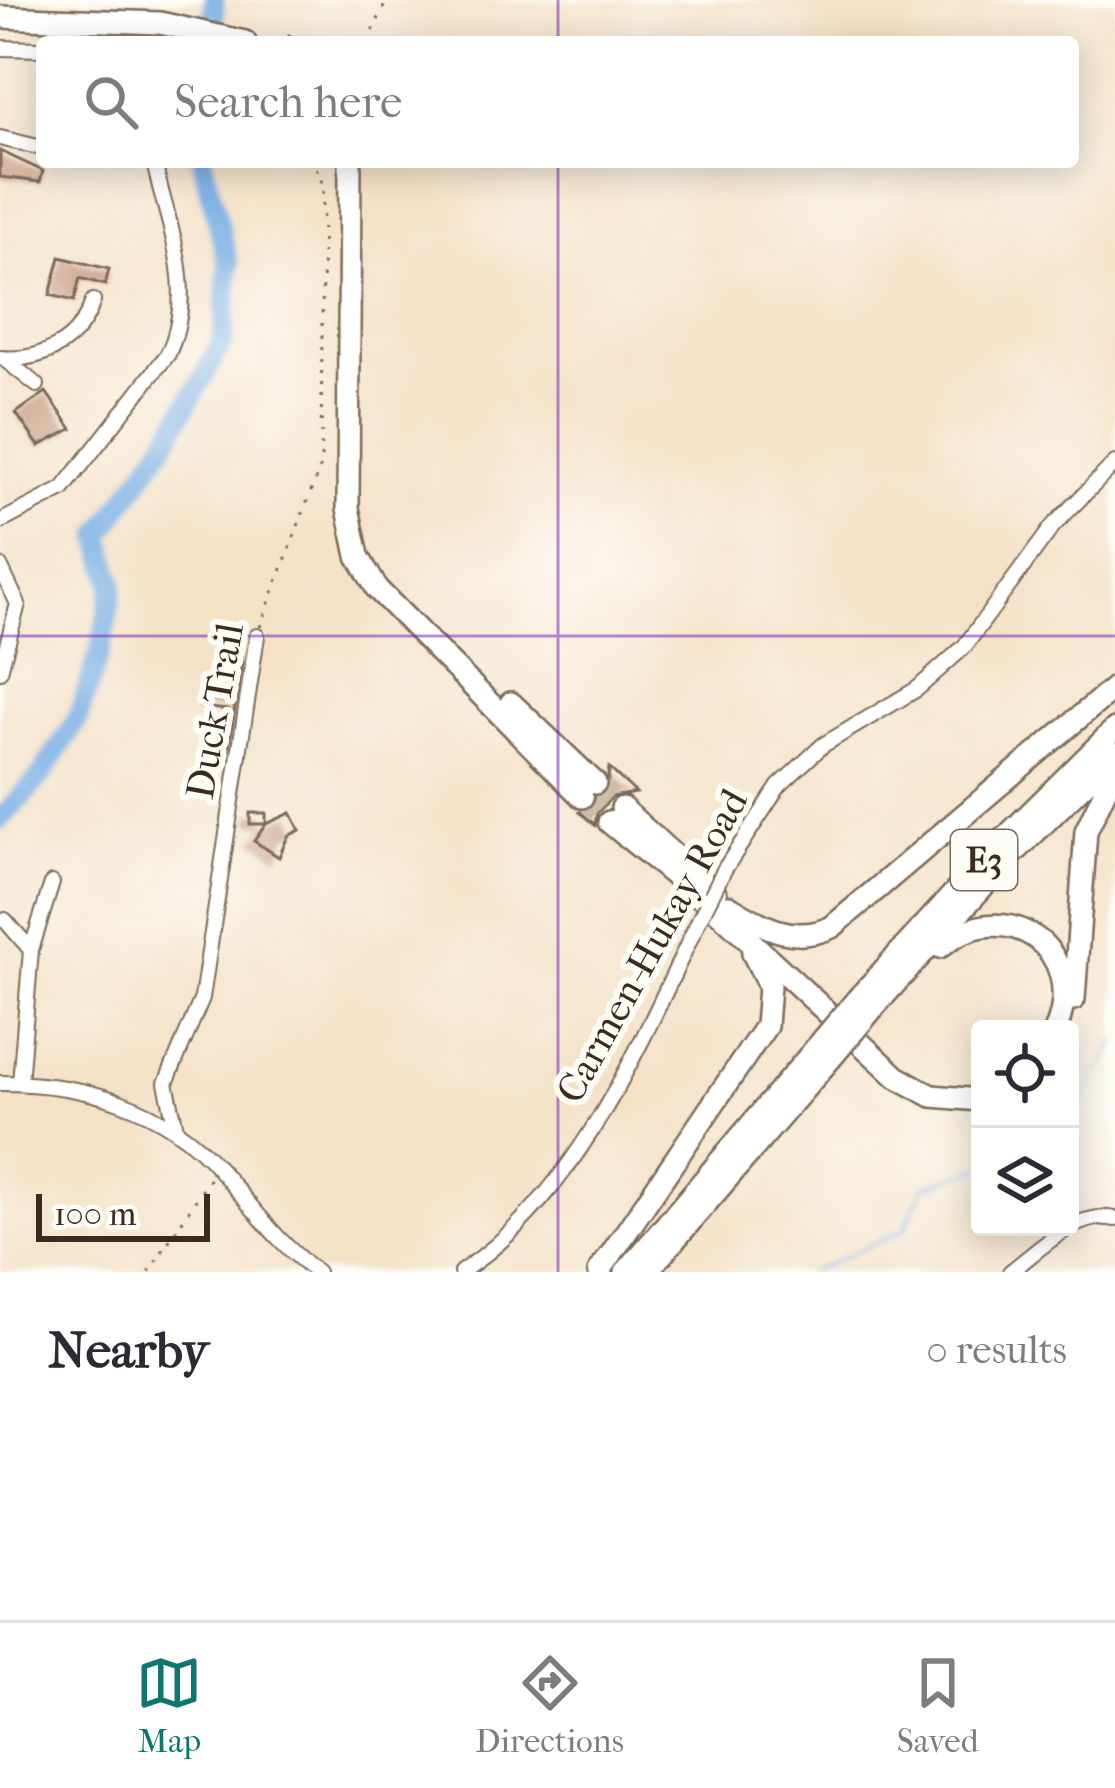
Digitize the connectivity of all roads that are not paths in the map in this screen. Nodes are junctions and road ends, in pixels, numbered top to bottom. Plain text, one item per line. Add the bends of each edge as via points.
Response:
1 (0, 17) edge
2 (159, 28) junction
3 (85, 36) edge
4 (184, 36) edge
5 (208, 36) edge
6 (36, 41) edge
7 (1, 45) edge
8 (36, 49) edge
9 (0, 138) edge
10 (36, 147) edge
11 (155, 168) edge
12 (350, 168) edge
13 (361, 168) edge
14 (93, 302) dead end
15 (2, 358) edge
16 (37, 385) dead end
17 (1115, 463) edge
18 (0, 523) edge
19 (0, 566) edge
20 (257, 636) road end
21 (0, 670) edge
22 (1115, 687) edge
23 (1115, 729) edge
24 (1115, 753) edge
25 (1115, 770) edge
26 (616, 815) tunnel mouth
27 (52, 884) dead end
28 (717, 913) junction
29 (5, 920) dead end
30 (31, 950) junction
31 (866, 1002) junction
32 (1057, 1020) edge
33 (1069, 1020) edge
34 (823, 1054) junction
35 (0, 1083) edge
36 (20, 1083) junction
37 (971, 1087) edge
38 (971, 1099) edge
39 (176, 1128) junction
40 (1115, 1219) edge
41 (317, 1272) edge
42 (461, 1272) edge
43 (599, 1272) edge
44 (626, 1272) edge
45 (647, 1272) edge
46 (1010, 1272) edge

1 - 2 highway
2 - 3 highway
2 - 4 highway
2 - 5 highway
6 - 7 highway
7 - 8 street
9 - 10 street
11 - 18 street via 183,279 169,353 73,478
12 - 13 highway via 348,508 358,556 387,602 588,790 394,593 366,545 359,504
14 - 15 street via 68,341
15 - 16 street
17 - 28 street, Carmen-Hukay Road, bridge via 1052,526 964,647 916,689 823,745 779,786 724,870
19 - 21 street via 19,604
20 - 39 street, Duck Trail via 202,998 166,1082
22 - 28 highway via 832,928 782,934
23 - 31 highway, E3 via 974,870
24 - 31 highway, E3
25 - 33 highway via 1085,831
26 - 28 highway
27 - 30 street
28 - 37 highway via 905,1069 939,1085
28 - 38 highway via 897,1077 932,1096
28 - 42 street, Carmen-Hukay Road via 581,1143 528,1213
28 - 43 highway via 767,978 766,1026
29 - 30 street
30 - 36 street
31 - 32 highway via 951,937 1004,923 1053,957 1063,986
31 - 34 highway, E3, bridge
34 - 44 highway, E3
34 - 45 highway, E3
35 - 36 street
36 - 39 street via 109,1097
39 - 41 street
40 - 46 street via 1078,1223

